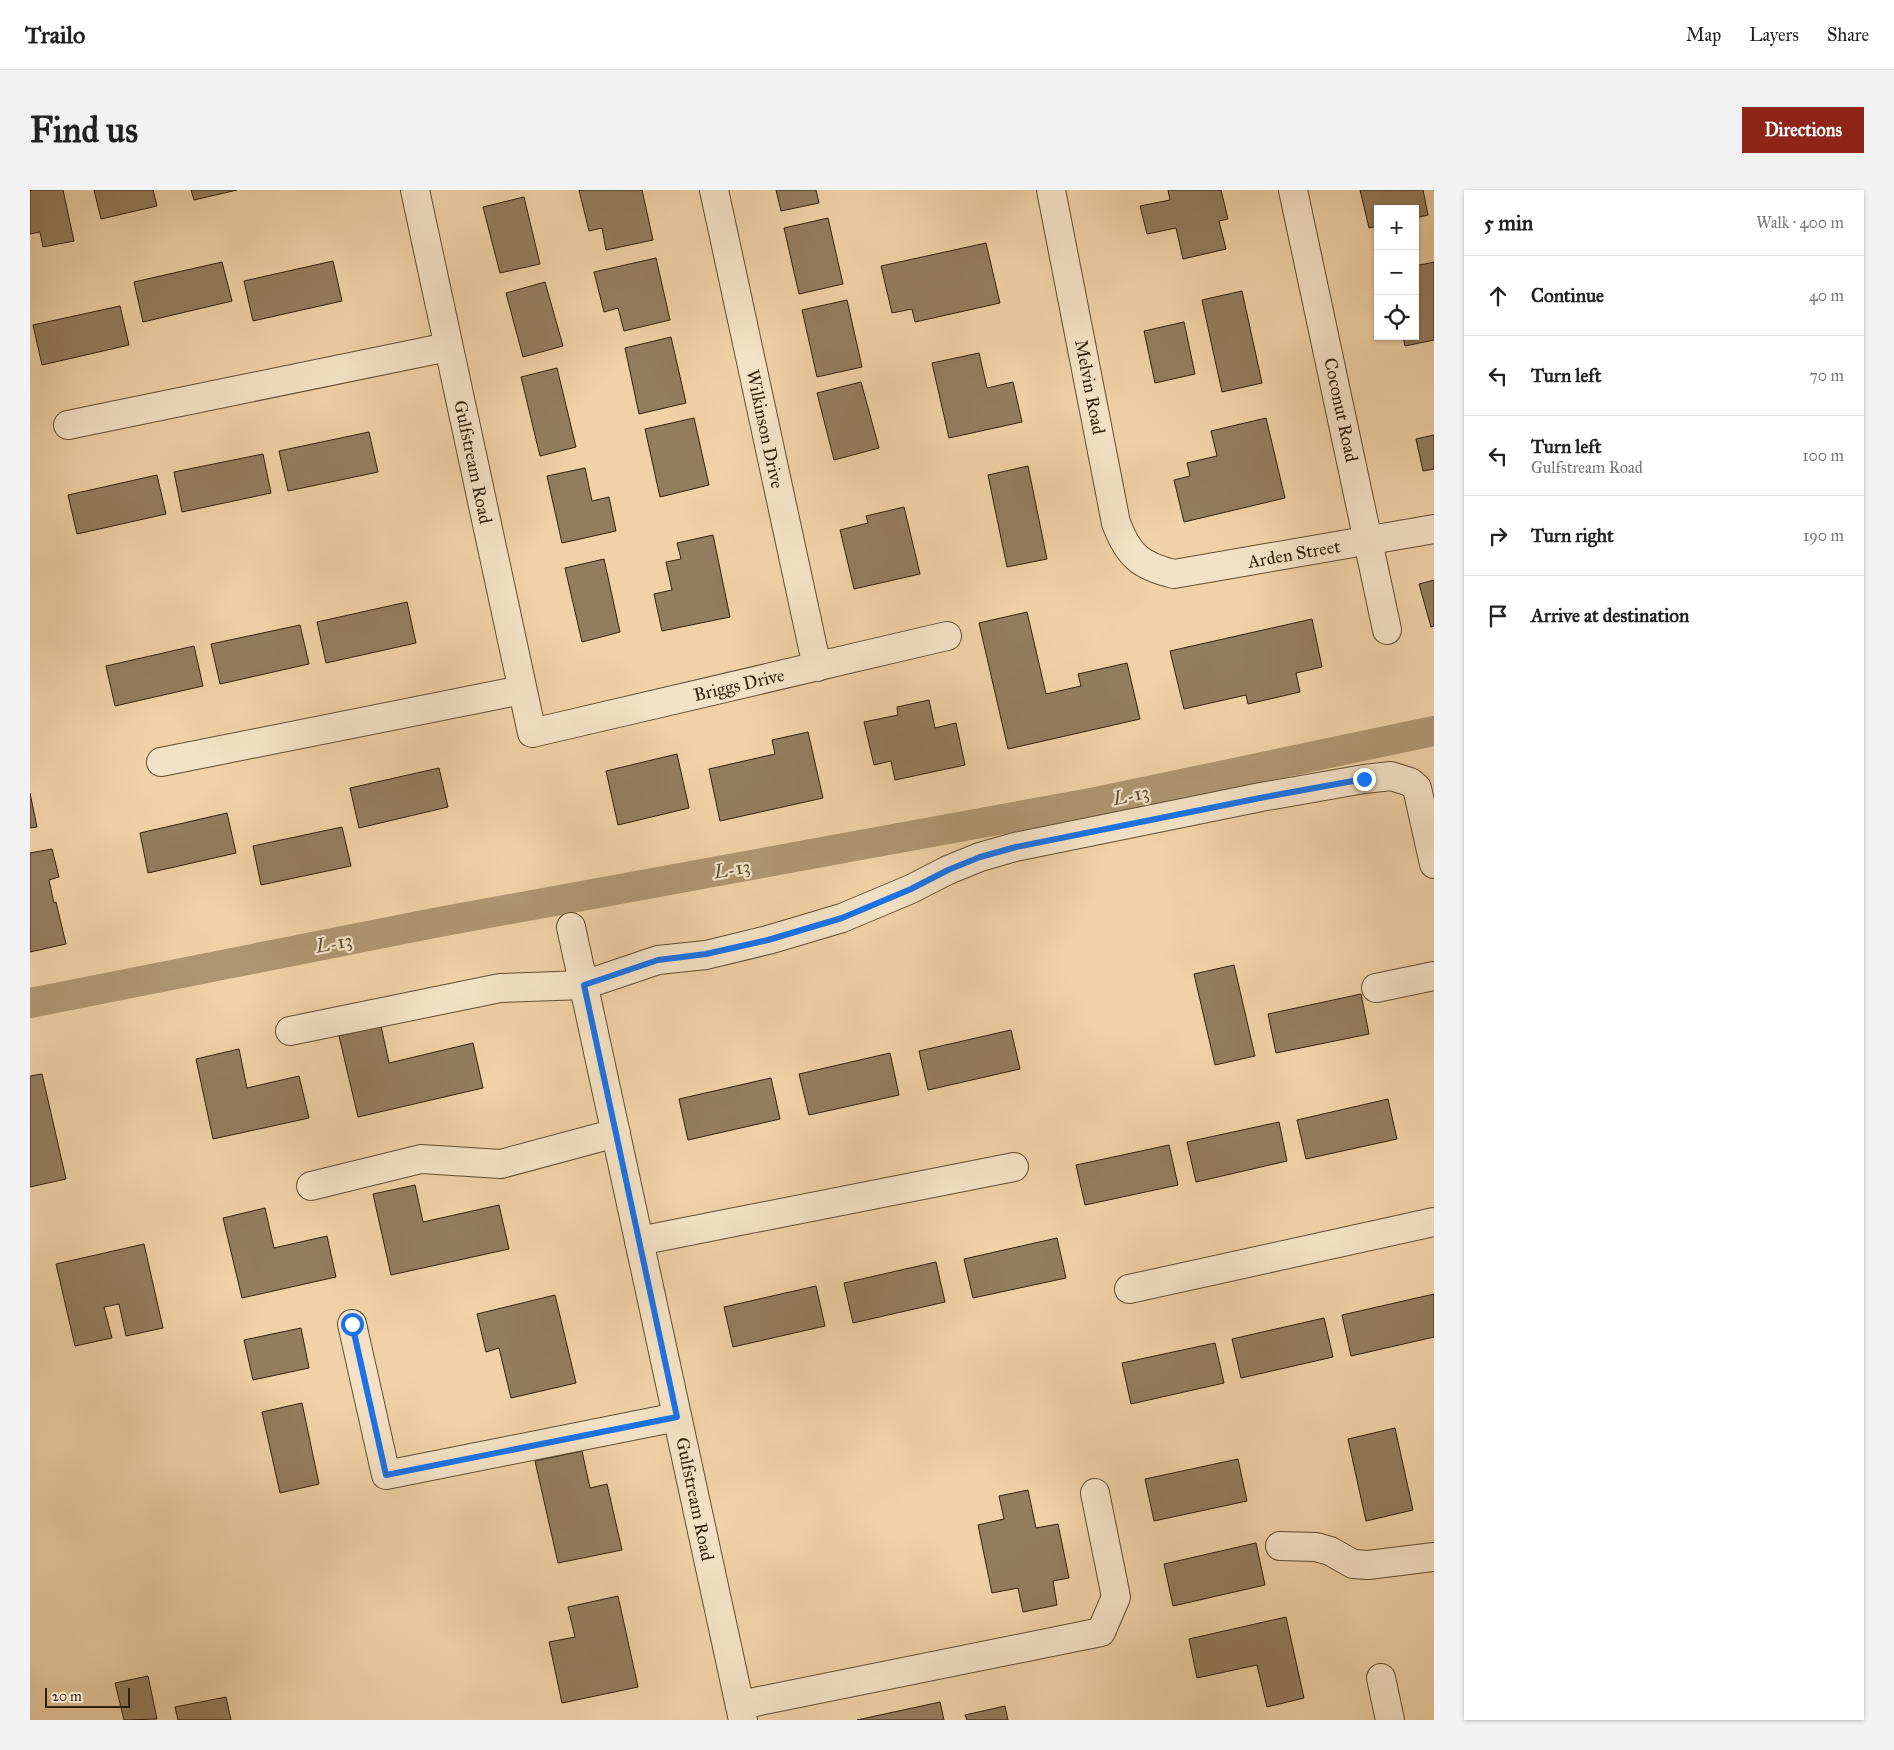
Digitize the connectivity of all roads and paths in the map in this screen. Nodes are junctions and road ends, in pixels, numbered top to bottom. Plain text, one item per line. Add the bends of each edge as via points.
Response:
1 (415, 190) edge
2 (714, 190) edge
3 (1051, 190) edge
4 (1293, 190) edge
5 (448, 347) junction
6 (68, 425) dead end
7 (1434, 529) edge
8 (1369, 541) junction
9 (1154, 569) joint
10 (1387, 630) dead end
11 (947, 636) dead end
12 (816, 667) junction
13 (522, 690) junction
14 (532, 733) joint
15 (161, 762) dead end
16 (1434, 864) edge
17 (571, 927) dead end
18 (1434, 976) edge
19 (584, 985) junction
20 (1376, 988) dead end
21 (290, 1031) dead end
22 (616, 1133) junction
23 (1014, 1167) dead end
24 (311, 1186) dead end
25 (1434, 1222) edge
26 (639, 1241) junction
27 (1129, 1289) dead end
28 (352, 1324) dead end
29 (677, 1417) junction
30 (1095, 1493) dead end
31 (1280, 1546) dead end
32 (1434, 1557) edge
33 (1380, 1678) dead end
34 (741, 1713) edge
35 (1390, 1720) edge

1 - 5 street, Gulfstream Road
2 - 12 street, Wilkinson Drive
3 - 9 street, Melvin Road via 1116,523 1123,542 1136,558
4 - 8 street, Coconut Road
5 - 6 street
5 - 13 street, Gulfstream Road
7 - 8 street, Arden Street
8 - 9 street, Arden Street via 1174,574
8 - 10 street, Coconut Road
11 - 12 street, Briggs Drive
12 - 14 street, Briggs Drive
13 - 14 street, Gulfstream Road
13 - 15 street
16 - 19 street via 1417,788 1392,776 1364,779 1016,847 948,870 842,918 768,940 706,954 658,960
17 - 19 street, Gulfstream Road
18 - 20 street
19 - 21 street via 500,988
19 - 22 street, Gulfstream Road
22 - 24 street via 501,1164 421,1159
22 - 26 street, Gulfstream Road
23 - 26 street
25 - 27 street
26 - 29 street, Gulfstream Road
28 - 29 street via 386,1475
29 - 34 street, Gulfstream Road
30 - 34 street via 1116,1597 1101,1632
31 - 32 street via 1316,1547 1353,1564
33 - 35 street

